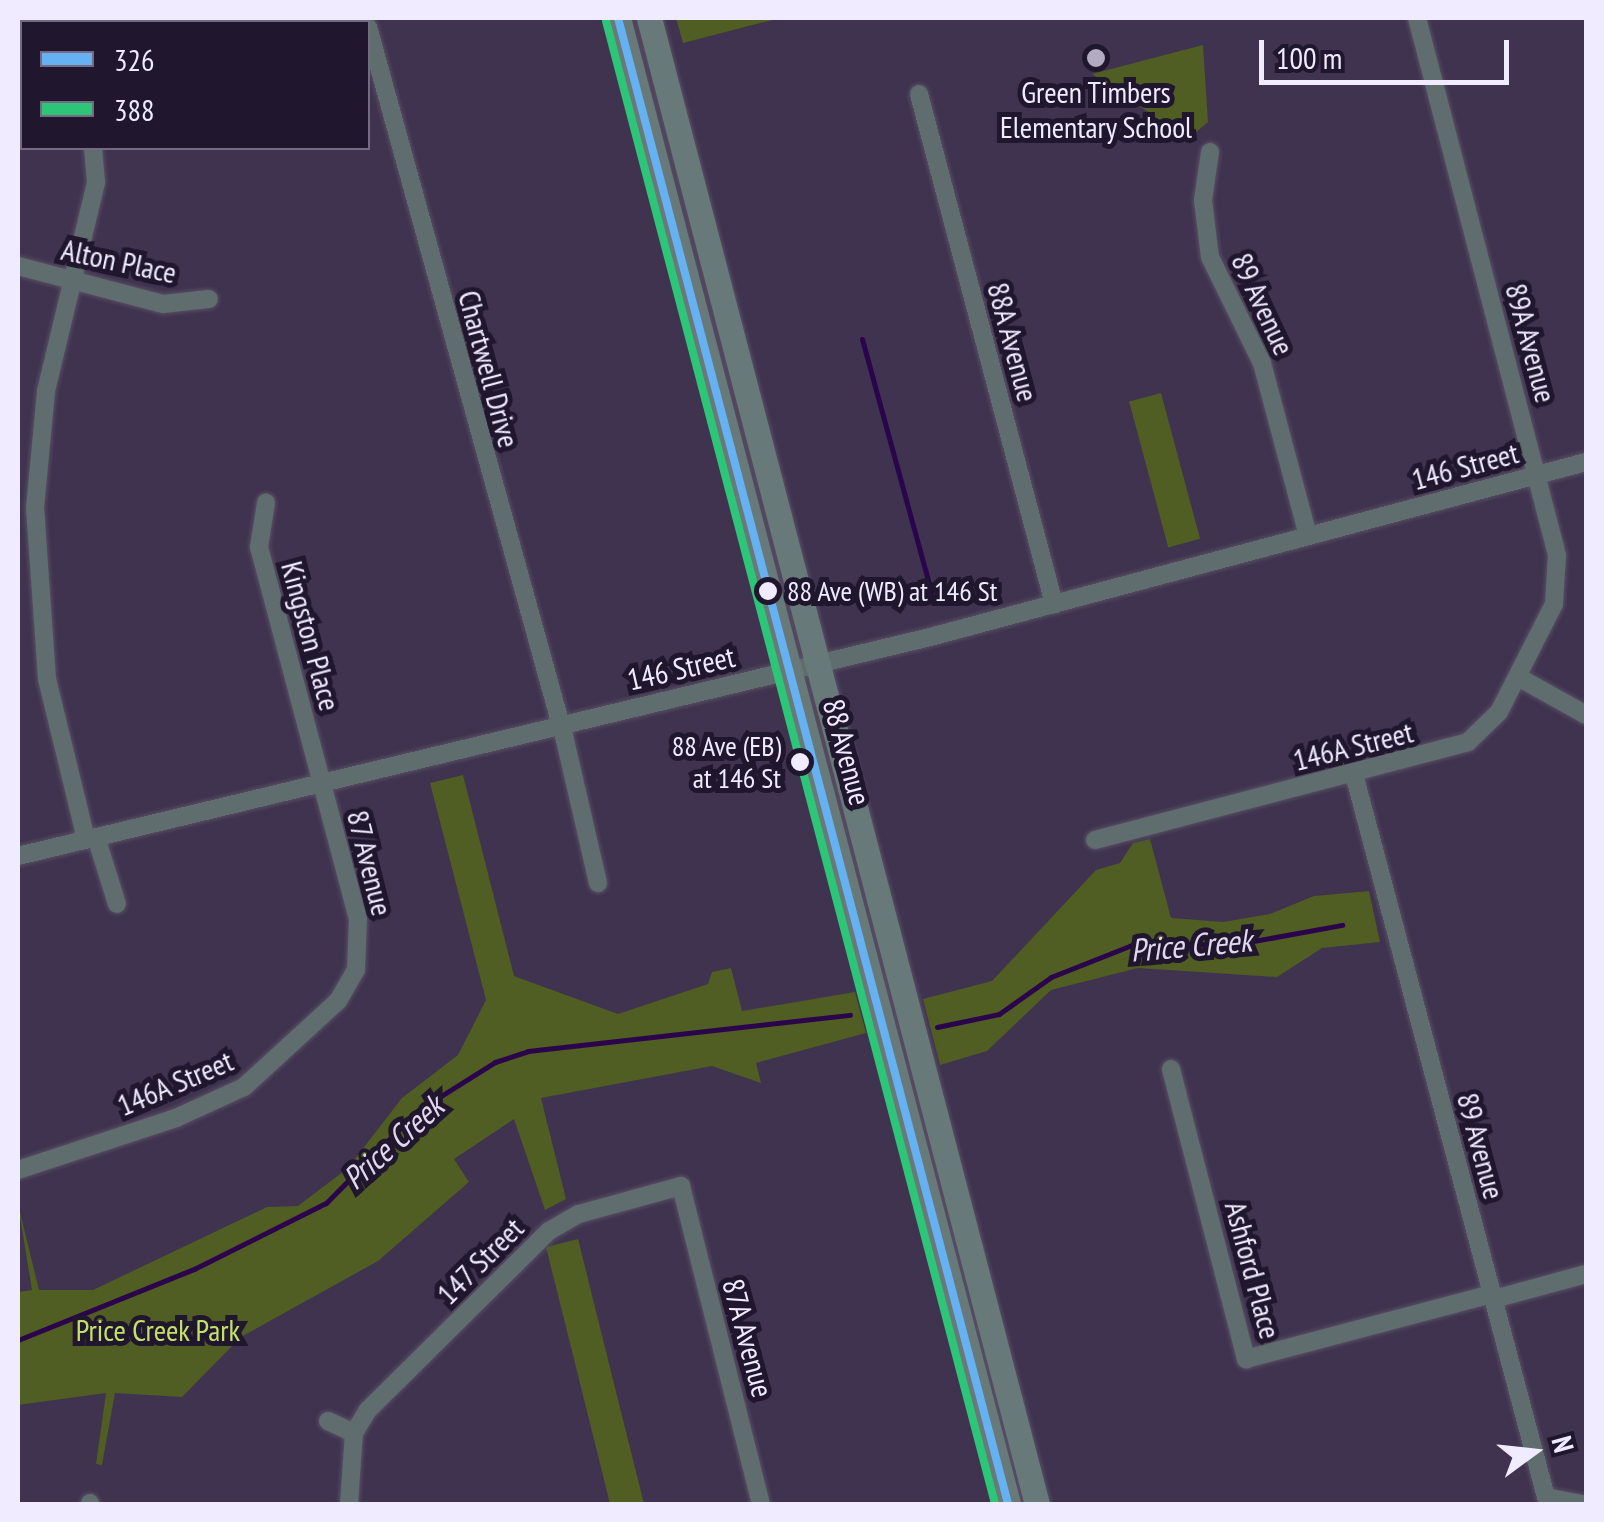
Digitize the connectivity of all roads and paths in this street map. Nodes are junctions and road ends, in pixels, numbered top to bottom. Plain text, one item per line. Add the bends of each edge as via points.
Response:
1 (618, 18) edge
2 (648, 18) edge
3 (1418, 18) edge
4 (370, 36) edge
5 (919, 94) dead end
6 (93, 150) edge
7 (1210, 152) dead end
8 (18, 266) edge
9 (71, 281) junction
10 (209, 298) dead end
11 (1586, 462) edge
12 (1538, 475) junction
13 (266, 503) dead end
14 (1308, 536) junction
15 (1054, 604) junction
16 (819, 664) junction
17 (792, 670) junction
18 (1518, 677) junction
19 (1586, 715) edge
20 (560, 725) junction
21 (1354, 774) junction
22 (321, 783) junction
23 (91, 838) junction
24 (1095, 840) dead end
25 (18, 856) edge
26 (598, 883) dead end
27 (117, 904) dead end
28 (360, 957) joint
29 (1171, 1069) dead end
30 (18, 1170) edge
31 (682, 1186) joint
32 (1586, 1274) edge
33 (1493, 1297) junction
34 (328, 1421) dead end
35 (354, 1434) junction
36 (349, 1504) edge
37 (761, 1504) edge
38 (1008, 1504) edge
39 (1037, 1504) edge
40 (1582, 1504) edge

1 - 17 main road, 88 Avenue
2 - 16 main road, 88 Avenue
3 - 12 street, 89A Avenue
4 - 20 street, Chartwell Drive
5 - 15 street, 88A Avenue
6 - 9 street via 96,182
7 - 14 street, 89 Avenue via 1204,200 1210,257 1262,363
8 - 9 street, Alton Place
9 - 10 street, Alton Place via 163,304
9 - 23 street via 37,450 34,540 48,679
11 - 12 street, 146 Street
12 - 14 street, 146 Street
12 - 18 street, 89A Avenue via 1559,588
13 - 22 street, Kingston Place via 259,547
14 - 15 street, 146 Street
15 - 16 street, 146 Street
16 - 17 street, 146 Street
16 - 39 main road, 88 Avenue
17 - 20 street, 146 Street
17 - 38 main road, 88 Avenue
18 - 19 street
18 - 21 street, 146A Street via 1491,723 1468,742
20 - 22 street, 146 Street
20 - 26 street
21 - 24 street, 146A Street
21 - 33 street, 89 Avenue
22 - 23 street, 146 Street
22 - 28 street, 87 Avenue via 358,919
23 - 25 street, 146 Street
23 - 27 street
28 - 30 street, 146A Street via 338,1001 244,1086 176,1118
29 - 33 street, Ashford Place via 1246,1359
31 - 35 street, 147 Street via 579,1214 549,1231 368,1410
31 - 37 street, 87A Avenue
32 - 33 street
33 - 40 street, 89 Avenue via 1546,1496
34 - 35 street
35 - 36 street

